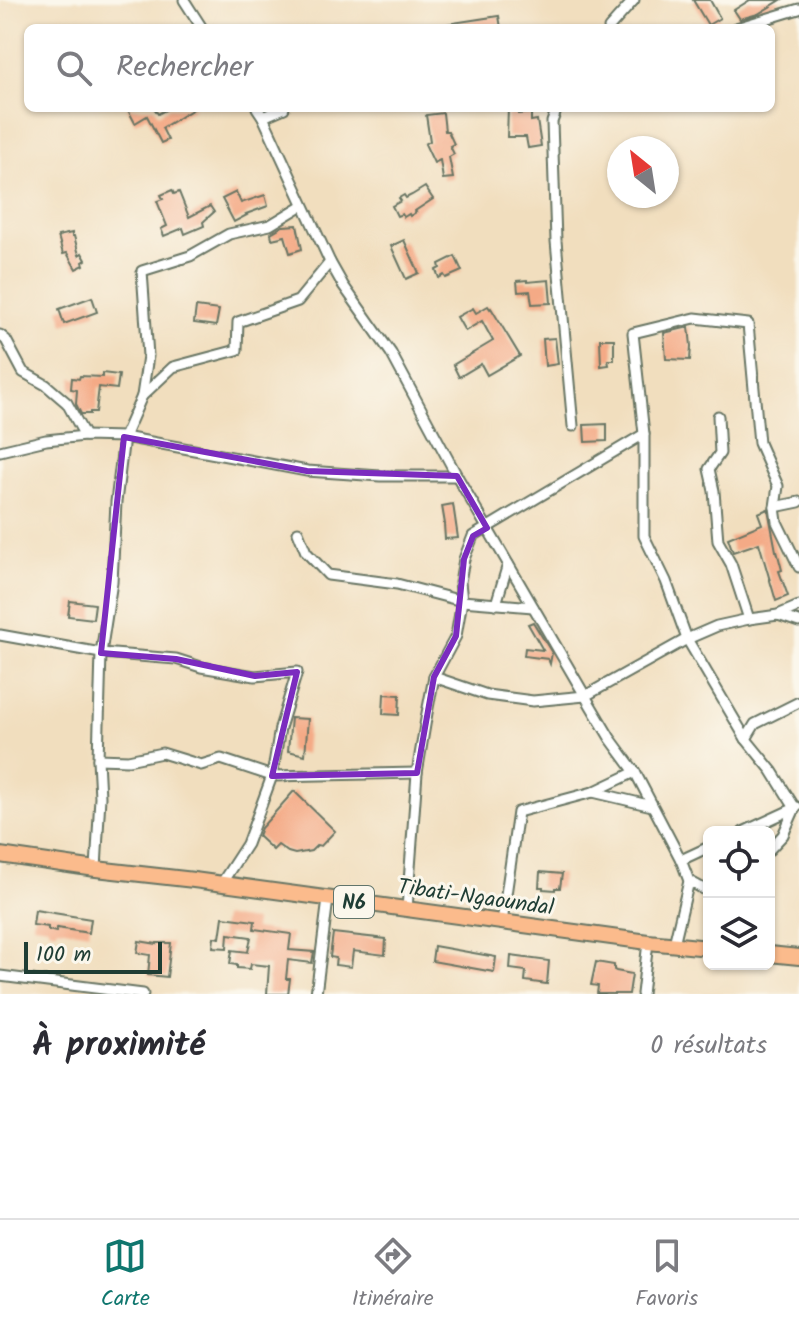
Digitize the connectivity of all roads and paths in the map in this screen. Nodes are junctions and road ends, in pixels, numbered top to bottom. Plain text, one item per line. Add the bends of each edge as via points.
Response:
1 (184, 0) edge
2 (634, 0) edge
3 (799, 9) edge
4 (199, 24) edge
5 (613, 24) edge
6 (749, 24) edge
7 (260, 112) edge
8 (275, 112) edge
9 (556, 112) edge
10 (263, 117) junction
11 (303, 205) junction
12 (330, 262) junction
13 (0, 335) edge
14 (142, 396) junction
15 (718, 416) dead end
16 (573, 426) dead end
17 (644, 434) junction
18 (85, 436) junction
19 (124, 437) junction
20 (0, 451) edge
21 (457, 476) junction
22 (799, 502) edge
23 (775, 507) junction
24 (487, 528) junction
25 (298, 532) dead end
26 (508, 564) junction
27 (799, 567) edge
28 (462, 601) junction
29 (496, 604) junction
30 (799, 606) edge
31 (533, 607) junction
32 (778, 615) junction
33 (749, 619) junction
34 (799, 622) edge
35 (0, 635) edge
36 (687, 639) junction
37 (101, 653) junction
38 (434, 677) junction
39 (585, 696) junction
40 (799, 702) edge
41 (746, 739) junction
42 (98, 759) junction
43 (635, 772) junction
44 (417, 773) junction
45 (272, 776) junction
46 (593, 792) junction
47 (652, 806) junction
48 (797, 808) edge
49 (756, 826) edge
50 (775, 844) edge
51 (703, 850) edge
52 (0, 855) edge
53 (681, 860) junction
54 (96, 869) junction
55 (689, 881) junction
56 (221, 884) junction
57 (703, 889) edge
58 (328, 899) junction
59 (407, 909) junction
60 (502, 922) junction
61 (648, 942) junction
62 (674, 944) junction
63 (703, 947) edge
64 (775, 955) edge
65 (799, 957) edge
66 (0, 976) edge
67 (143, 994) edge
68 (316, 994) edge
69 (642, 994) edge

1 - 4 street
2 - 5 street
3 - 6 street
7 - 10 street
8 - 10 street
9 - 16 street via 556,241
10 - 11 street
11 - 12 street
11 - 14 street via 270,225 229,234 190,256 142,271 148,356
12 - 14 street via 298,301 238,322 237,350 173,367
12 - 21 street via 391,353
13 - 18 street via 23,372 67,403
14 - 19 street
15 - 33 street via 720,453 709,469 718,541
17 - 23 street via 633,333 695,318 748,324 759,443 778,486
17 - 24 street
17 - 36 street via 644,536
18 - 19 street
18 - 20 street
19 - 21 street via 307,471
19 - 37 street
21 - 24 street
22 - 23 street
23 - 27 street
24 - 26 street
24 - 28 street via 473,536 464,559
25 - 28 street via 306,552 328,575 397,584
26 - 29 street
26 - 31 street
28 - 29 street
28 - 38 street via 456,636
29 - 31 street
30 - 32 street
31 - 39 street
32 - 33 street
32 - 34 street
33 - 36 street
35 - 37 street
36 - 39 street
36 - 41 street
37 - 42 street
37 - 45 street via 176,659 255,676 297,672
38 - 39 street via 487,695 533,701
38 - 44 street
39 - 43 street
40 - 41 street via 755,724
41 - 48 street
42 - 45 street via 162,753 201,765 221,759
42 - 54 street
43 - 46 street
43 - 47 street
44 - 45 street
44 - 59 street
45 - 56 street via 247,844
46 - 47 street
46 - 60 street via 518,812
47 - 53 street
48 - 49 street
48 - 50 street
51 - 53 street
52 - 54 highway, Tibati-Ngaoundal / N6
53 - 55 street
54 - 56 highway, Tibati-Ngaoundal / N6
55 - 57 street
55 - 62 street
56 - 58 highway, Tibati-Ngaoundal / N6
58 - 59 highway, Tibati-Ngaoundal / N6
58 - 68 street
59 - 60 highway, Tibati-Ngaoundal / N6
60 - 61 highway, Tibati-Ngaoundal / N6
61 - 62 highway, Tibati-Ngaoundal / N6
61 - 69 street
62 - 63 highway, Tibati-Ngaoundal / N6
64 - 65 highway
66 - 67 street

